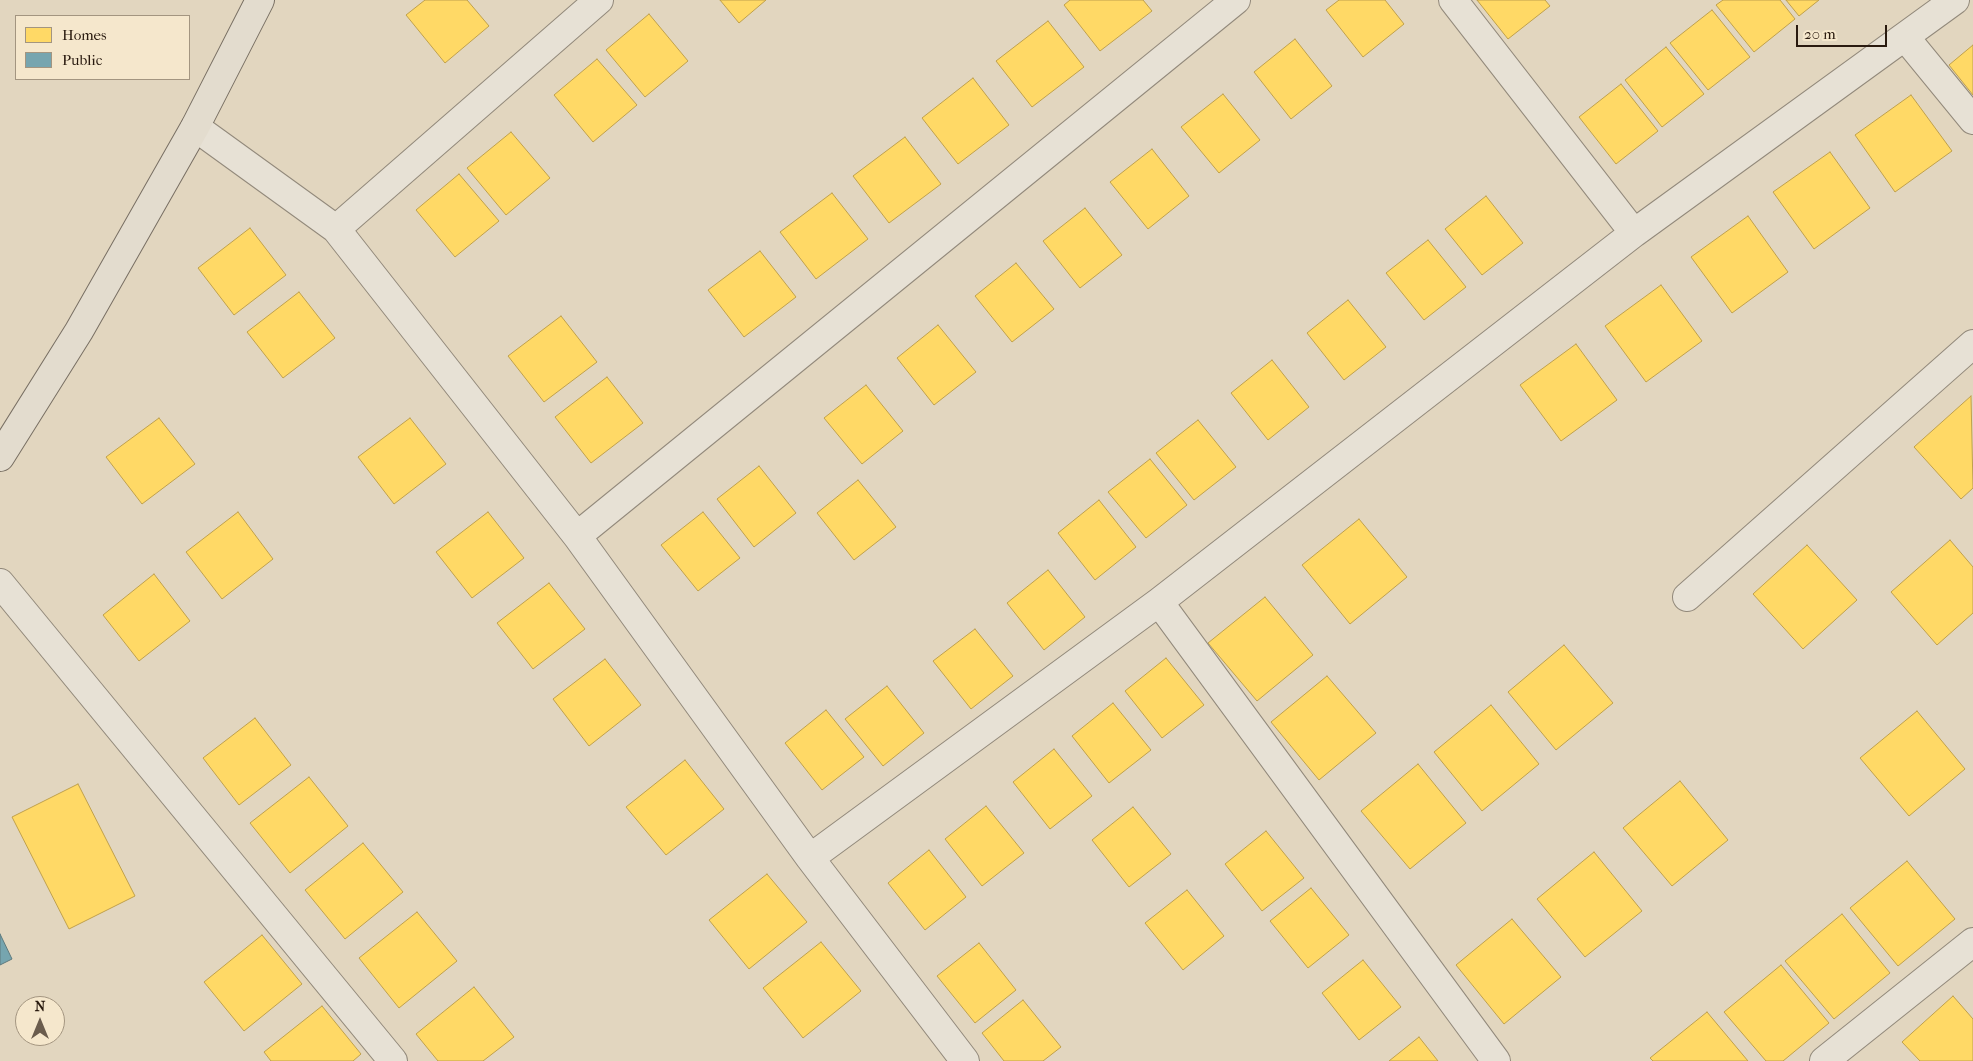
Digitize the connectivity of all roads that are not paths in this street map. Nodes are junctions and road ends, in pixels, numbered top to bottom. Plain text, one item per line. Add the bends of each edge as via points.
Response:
1 (260, 0) edge
2 (599, 0) edge
3 (1236, 0) edge
4 (1453, 0) edge
5 (1955, 0) edge
6 (1905, 37) junction
7 (1973, 120) edge
8 (195, 127) junction
9 (336, 229) junction
10 (1634, 233) junction
11 (1973, 344) edge
12 (0, 457) edge
13 (577, 536) junction
14 (0, 583) edge
15 (1687, 597) dead end
16 (1159, 602) junction
17 (810, 858) junction
18 (1973, 942) edge
19 (393, 1061) edge
20 (965, 1061) edge
21 (1496, 1061) edge
22 (1824, 1061) edge

1 - 8 main road
2 - 9 street
3 - 13 street
4 - 10 street
5 - 6 street
6 - 7 street
6 - 10 street
8 - 9 street
8 - 12 main road via 79,331
9 - 13 street
10 - 16 street
11 - 15 street
13 - 17 street
14 - 19 street
16 - 17 street
16 - 21 street
17 - 20 street
18 - 22 street

